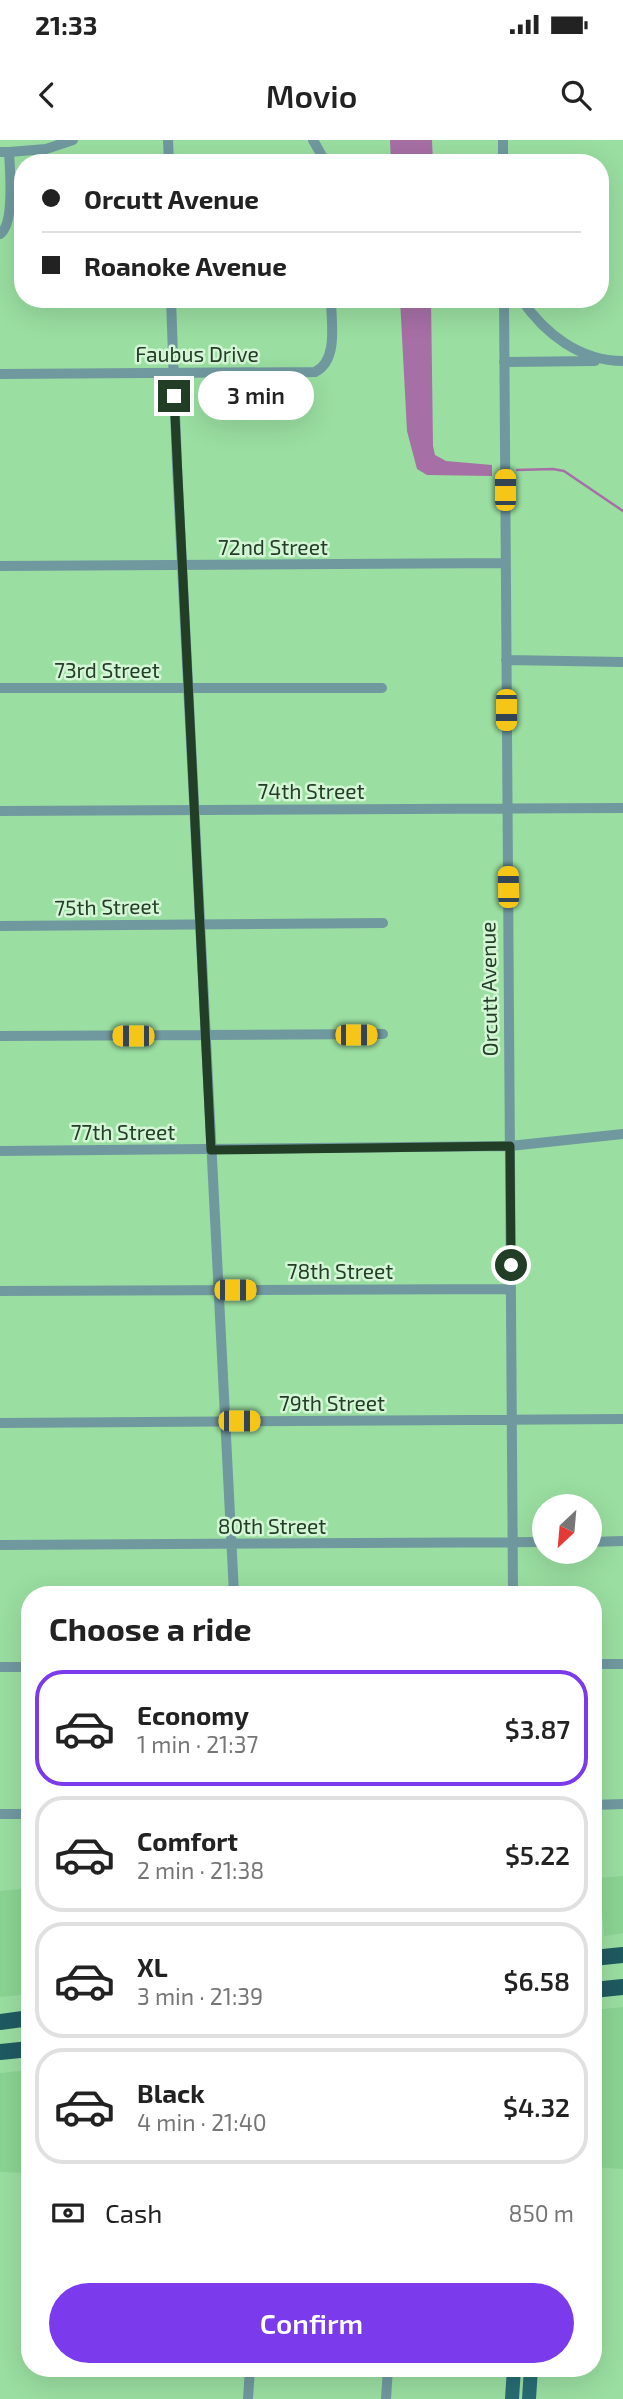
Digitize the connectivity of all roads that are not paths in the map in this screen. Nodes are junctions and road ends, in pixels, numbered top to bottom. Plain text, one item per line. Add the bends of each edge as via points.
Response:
1 (74, 140) edge
2 (4, 152) edge
3 (0, 234) edge
4 (171, 308) edge
5 (331, 308) edge
6 (504, 308) edge
7 (528, 308) edge
8 (623, 360) edge
9 (605, 361) junction
10 (504, 362) junction
11 (174, 373) junction
12 (0, 374) edge
13 (505, 563) junction
14 (182, 565) junction
15 (0, 566) edge
16 (506, 660) junction
17 (623, 662) edge
18 (0, 688) edge
19 (188, 688) junction
20 (382, 688) dead end
21 (623, 808) edge
22 (507, 809) junction
23 (194, 810) junction
24 (0, 811) edge
25 (383, 923) dead end
26 (200, 925) junction
27 (0, 926) edge
28 (383, 1034) dead end
29 (0, 1036) edge
30 (205, 1036) junction
31 (623, 1134) edge
32 (510, 1146) junction
33 (211, 1150) junction
34 (0, 1151) edge
35 (512, 1289) junction
36 (219, 1290) junction
37 (0, 1291) edge
38 (623, 1419) edge
39 (512, 1420) junction
40 (225, 1421) junction
41 (0, 1423) edge
42 (623, 1541) edge
43 (512, 1542) junction
44 (532, 1542) edge
45 (602, 1542) edge
46 (0, 1545) edge
47 (231, 1545) junction
48 (234, 1586) edge
49 (513, 1586) edge
50 (602, 1664) edge
51 (623, 1664) edge
52 (0, 1667) edge
53 (21, 1667) edge
54 (623, 1804) edge
55 (602, 1805) edge
56 (21, 1814) edge
57 (0, 1815) edge
58 (623, 1955) edge
59 (602, 1957) edge
60 (623, 1987) edge
61 (602, 1989) edge
62 (21, 2019) edge
63 (0, 2021) edge
64 (21, 2050) edge
65 (0, 2052) edge
66 (249, 2377) edge
67 (387, 2377) edge
68 (513, 2377) edge
69 (530, 2377) edge
70 (248, 2399) edge
71 (386, 2399) edge
72 (512, 2399) edge
73 (529, 2399) edge

1 - 2 street via 46,149
2 - 3 street via 10,183 8,225
4 - 11 street
5 - 11 street, Faubus Drive via 330,355 315,372
6 - 10 street, Orcutt Avenue
7 - 9 street via 561,341
8 - 9 street
9 - 10 street
10 - 13 street, Orcutt Avenue
11 - 12 street, Faubus Drive
11 - 14 street
13 - 14 street, 72nd Street
13 - 16 street, Orcutt Avenue
14 - 15 street, 72nd Street
14 - 19 street
16 - 17 street
16 - 22 street, Orcutt Avenue
18 - 19 street, 73rd Street
19 - 20 street, 73rd Street
19 - 23 street
21 - 22 street, 74th Street
22 - 23 street, 74th Street
22 - 32 street, Orcutt Avenue
23 - 24 street, 74th Street
23 - 26 street
25 - 26 street, 75th Street
26 - 27 street, 75th Street
26 - 30 street
28 - 30 street
29 - 30 street
30 - 33 street
31 - 32 street, 77th Street
32 - 33 street, 77th Street
32 - 35 street, Orcutt Avenue
33 - 34 street, 77th Street
33 - 36 street
35 - 36 street, 78th Street
35 - 39 street, Orcutt Avenue
36 - 37 street, 78th Street
36 - 40 street
38 - 39 street, 79th Street
39 - 40 street, 79th Street
39 - 43 street, Orcutt Avenue
40 - 41 street, 79th Street
40 - 47 street
42 - 45 street
43 - 44 street, 80th Street
43 - 47 street, 80th Street
43 - 49 street, Orcutt Avenue
46 - 47 street, 80th Street
47 - 48 street
50 - 51 street
52 - 53 street
54 - 55 street
56 - 57 street
58 - 59 highway
60 - 61 highway
62 - 63 highway
64 - 65 highway
66 - 70 street
67 - 71 street
68 - 72 main road
69 - 73 main road

